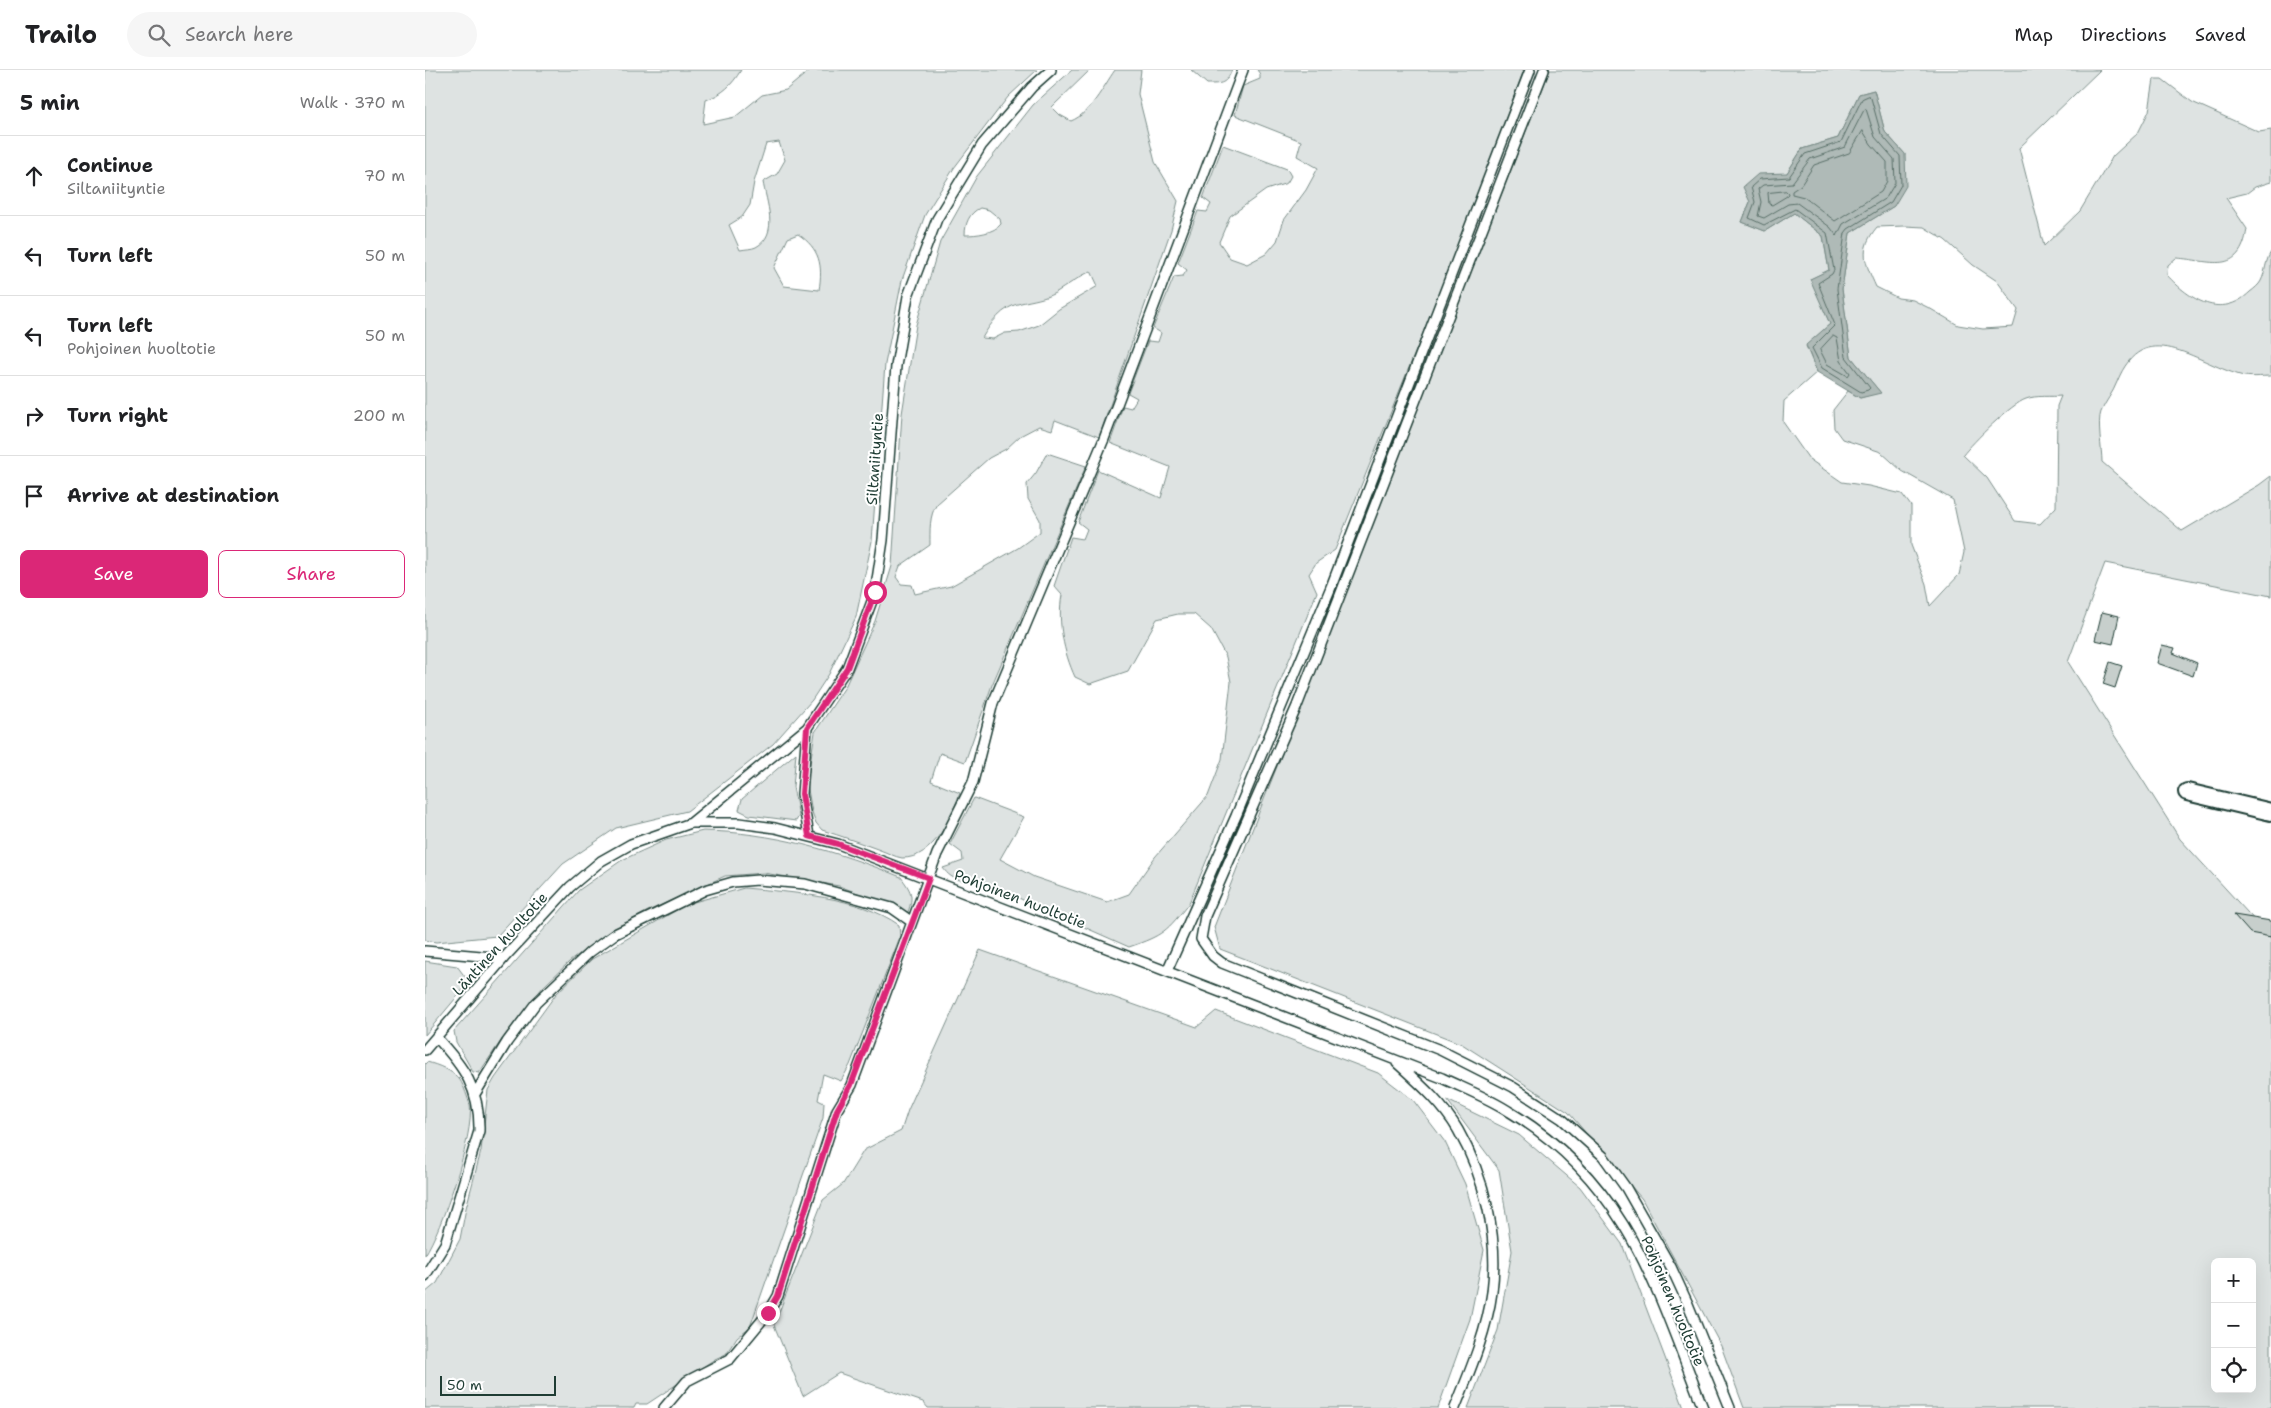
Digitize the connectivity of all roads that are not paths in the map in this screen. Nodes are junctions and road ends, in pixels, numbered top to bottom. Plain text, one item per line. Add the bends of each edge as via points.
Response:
1 (1051, 70) edge
2 (1243, 70) edge
3 (1530, 70) edge
4 (1544, 70) edge
5 (807, 728) junction
6 (2187, 792) dead end
7 (2271, 812) edge
8 (691, 823) junction
9 (809, 836) junction
10 (601, 861) joint
11 (929, 878) junction
12 (912, 922) junction
13 (425, 952) edge
14 (504, 958) junction
15 (1167, 971) junction
16 (436, 1037) junction
17 (425, 1050) edge
18 (1393, 1059) junction
19 (475, 1094) junction
20 (425, 1276) edge
21 (663, 1408) edge
22 (1455, 1408) edge
23 (1703, 1408) edge
24 (1730, 1408) edge

1 - 5 lane, Siltaniityntie via 982,145 937,219 908,296 896,366 883,540 875,592 847,668
2 - 11 lane via 1104,440 993,703 973,782 937,854
3 - 15 lane via 1331,587 1236,816
4 - 24 lane via 1303,691 1205,916 1201,939 1222,964 1440,1050 1513,1087 1562,1118 1603,1156 1626,1188 1671,1268
5 - 8 lane, Siltaniityntie
5 - 9 lane via 802,794
6 - 7 street
8 - 9 lane, Pohjoinen huoltotie via 739,823
8 - 10 lane, Pohjoinen huoltotie via 631,844
9 - 11 lane, Pohjoinen huoltotie
10 - 14 lane, Läntinen huoltotie via 570,887
11 - 12 lane
11 - 15 lane, Pohjoinen huoltotie
12 - 19 lane via 892,908 805,884 759,880 733,882 705,890 615,934 590,952 535,1004
12 - 21 lane via 851,1085 837,1110 778,1296 731,1359 687,1381
13 - 14 lane
14 - 16 lane, Läntinen huoltotie
15 - 18 lane, Pohjoinen huoltotie
16 - 17 lane, Läntinen huoltotie
16 - 19 lane via 458,1060
18 - 22 lane, Pohjoinen huoltotie via 1427,1091 1457,1130 1478,1172 1489,1212 1492,1292 1483,1332
18 - 23 lane, Pohjoinen huoltotie via 1442,1078 1511,1112 1552,1142 1590,1178 1637,1246
19 - 20 lane via 479,1131 445,1244

